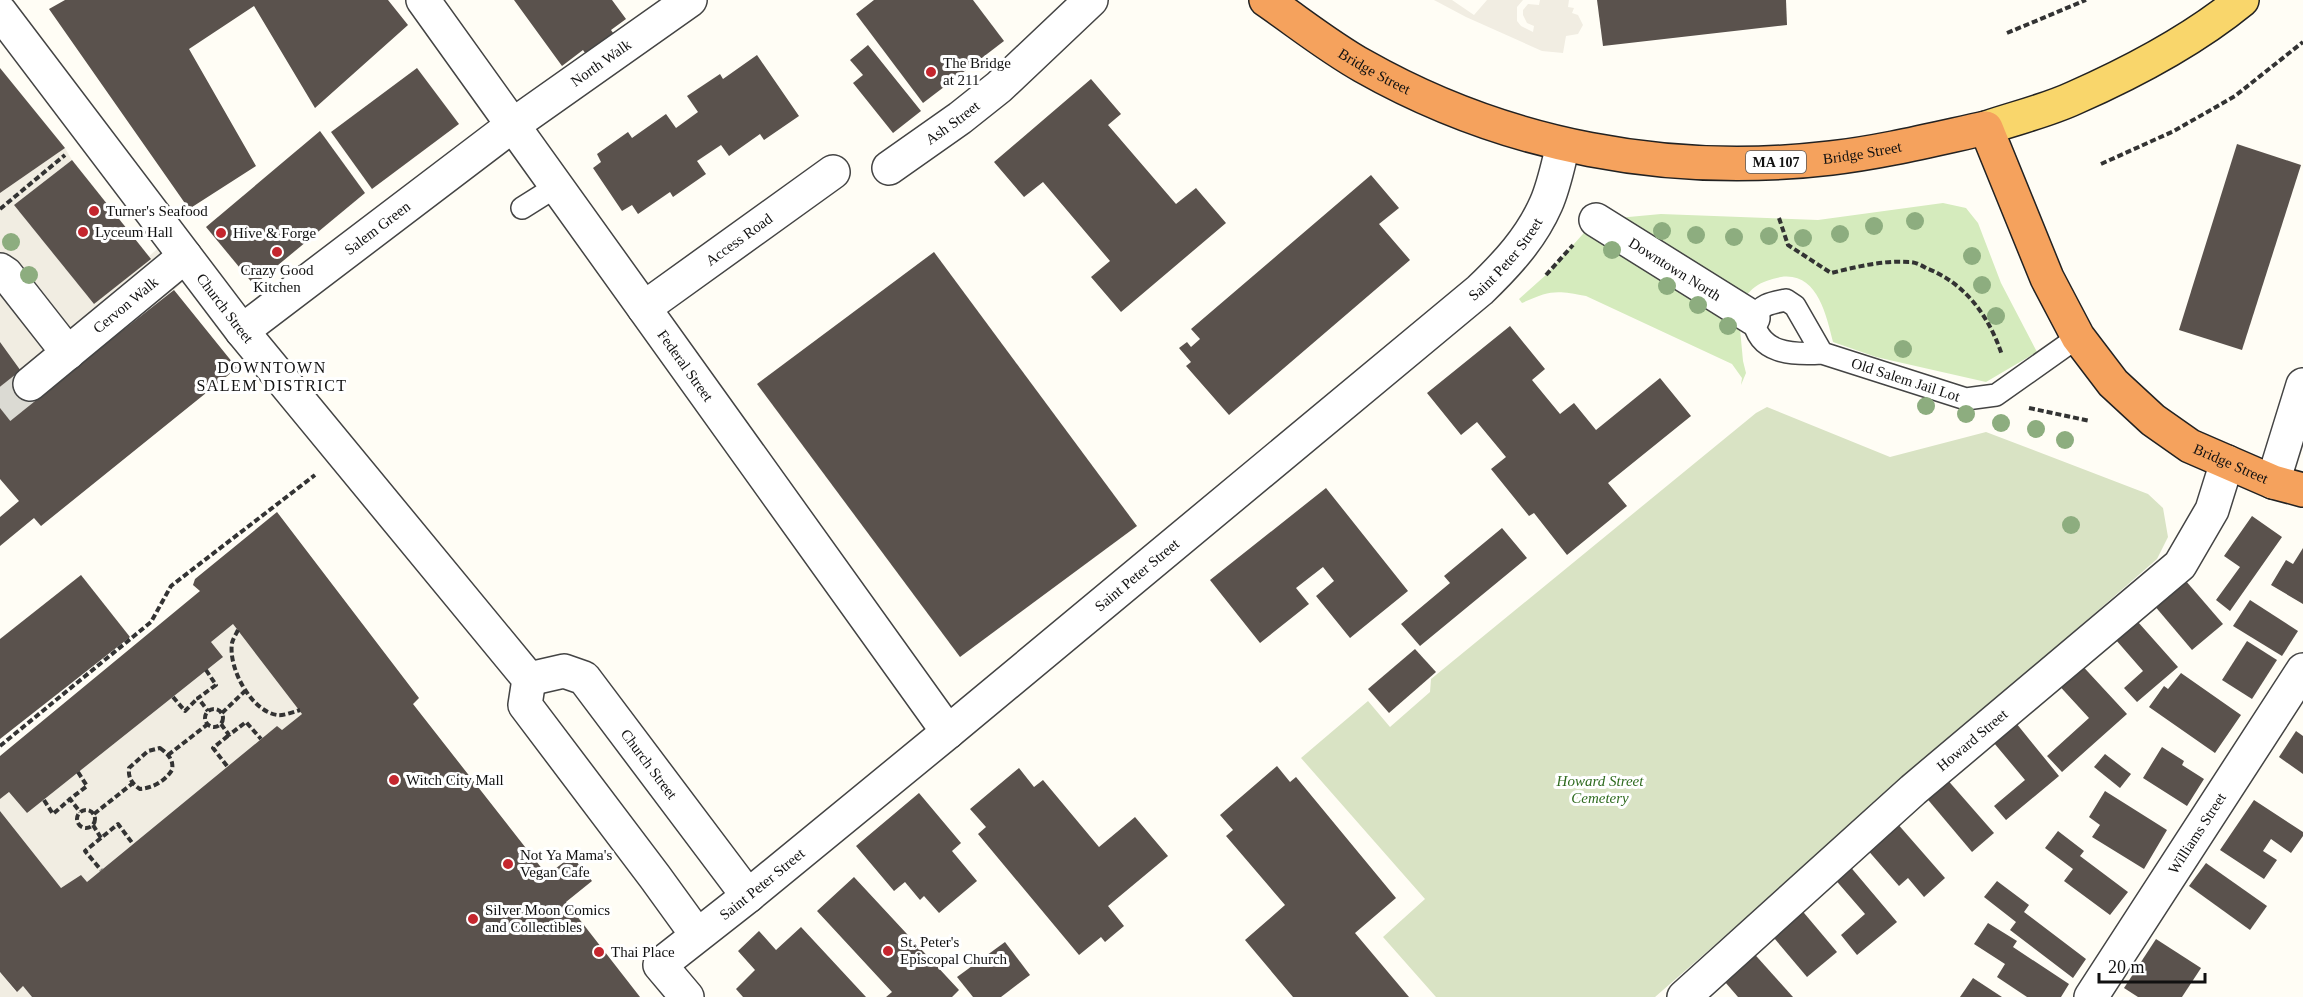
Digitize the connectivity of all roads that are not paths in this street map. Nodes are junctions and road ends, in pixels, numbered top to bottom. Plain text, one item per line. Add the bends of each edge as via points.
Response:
1 (423, 0) edge
2 (690, 0) edge
3 (1091, 0) edge
4 (1266, 0) edge
5 (2242, 0) edge
6 (0, 12) edge
7 (513, 125) junction
8 (1986, 128) junction
9 (1563, 145) junction
10 (889, 168) dead end
11 (833, 172) dead end
12 (557, 186) junction
13 (522, 208) dead end
14 (1596, 220) dead end
15 (185, 256) junction
16 (0, 270) edge
17 (644, 308) junction
18 (1753, 318) junction
19 (242, 331) junction
20 (2078, 337) junction
21 (1822, 352) junction
22 (68, 353) junction
23 (30, 384) tunnel mouth
24 (2303, 385) edge
25 (2228, 462) junction
26 (2288, 486) edge
27 (2303, 670) edge
28 (529, 680) junction
29 (948, 732) junction
30 (748, 896) junction
31 (697, 935) junction
32 (687, 997) edge
33 (1684, 997) edge
34 (2091, 997) edge

1 - 7 street, Federal Street
2 - 7 street, North Walk
3 - 10 street, Ash Street via 999,87
4 - 9 highway, Bridge Street / MA 107 via 1361,65 1406,89 1448,108
5 - 8 main road, MA 107 via 2216,21 2149,62 2072,99
6 - 15 street, Church Street
7 - 12 street, Federal Street
7 - 19 street, Salem Green
8 - 9 highway, Bridge Street / MA 107 via 1831,158 1757,163 1689,163
8 - 20 highway, Bridge Street via 2047,278
9 - 29 street, Saint Peter Street via 1546,203 1530,233 1509,262 1480,290
11 - 17 street, Access Road
12 - 13 lane
12 - 17 street, Federal Street
14 - 18 street, Downtown North
15 - 19 street, Church Street
15 - 22 street, Cervon Walk
16 - 22 street
17 - 29 street, Federal Street
18 - 21 lane, Old Salem Jail Lot via 1755,331 1768,346 1808,354
18 - 21 lane via 1759,308 1786,300 1795,306
19 - 28 street, Church Street
20 - 21 lane, Old Salem Jail Lot via 1996,395 1966,399
20 - 25 highway, Bridge Street via 2113,383 2153,420 2190,447
22 - 23 street, Cervon Walk
24 - 26 street
25 - 26 highway, Bridge Street
25 - 33 street, Howard Street via 2212,510 2180,565 1913,790
27 - 34 street, Williams Street
28 - 30 street, Church Street via 564,670 584,678
28 - 31 street via 525,705
29 - 30 street, Saint Peter Street
30 - 31 street, Saint Peter Street
31 - 32 street, Saint Peter Street via 660,965

